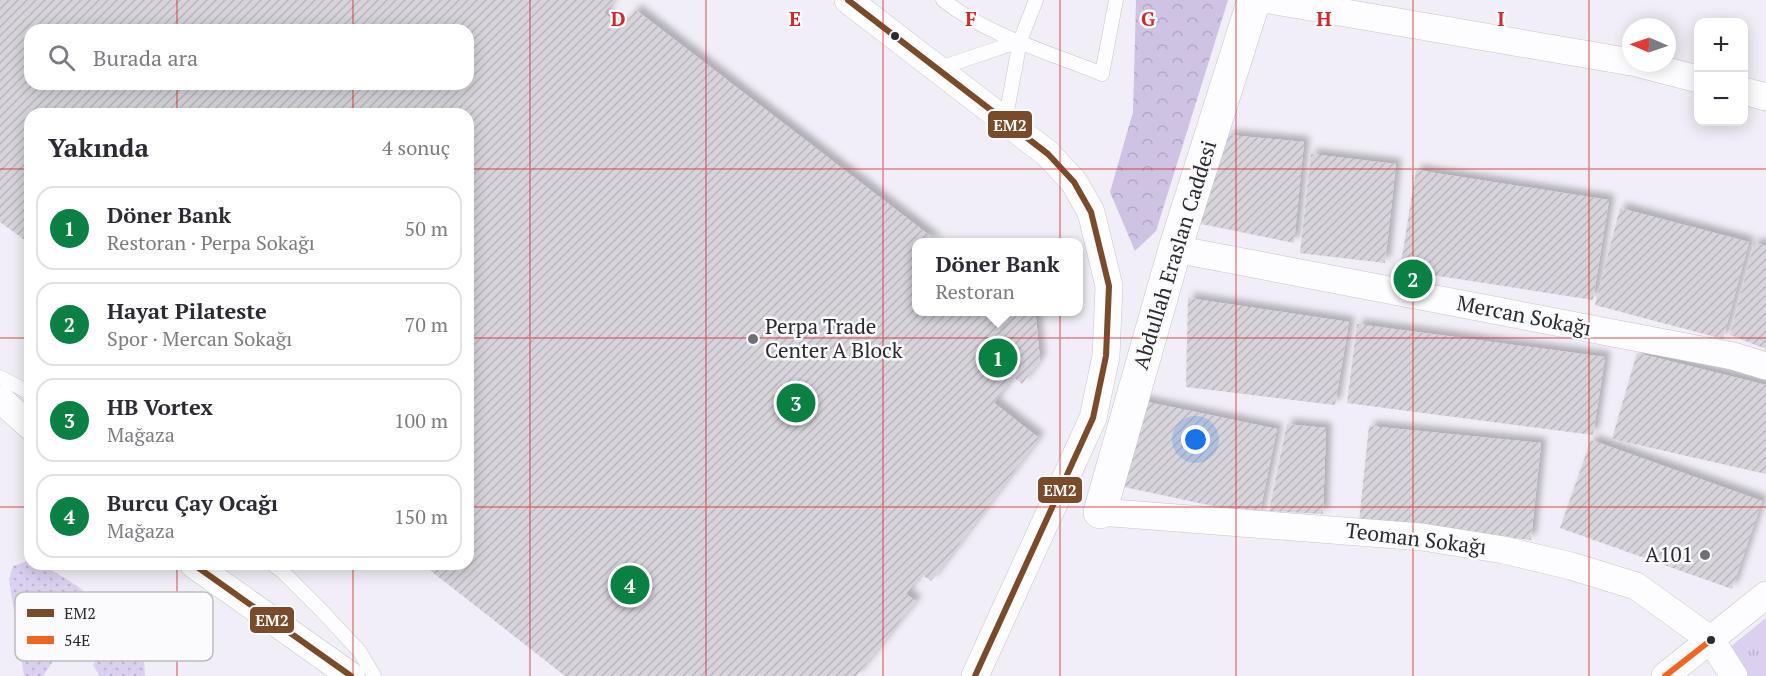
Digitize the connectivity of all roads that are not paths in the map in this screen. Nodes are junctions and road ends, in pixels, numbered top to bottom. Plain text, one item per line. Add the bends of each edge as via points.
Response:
1 (848, 0) edge
2 (944, 0) edge
3 (1036, 0) edge
4 (1116, 0) edge
5 (1254, 0) edge
6 (1270, 0) edge
7 (1020, 41) junction
8 (1622, 60) edge
9 (937, 69) junction
10 (1669, 72) edge
11 (1694, 79) edge
12 (1748, 92) edge
13 (1766, 97) edge
14 (1005, 122) junction
15 (1175, 249) junction
16 (1766, 366) edge
17 (0, 376) edge
18 (24, 390) edge
19 (0, 399) edge
20 (24, 421) edge
21 (1100, 512) joint
22 (201, 570) edge
23 (281, 570) edge
24 (1766, 595) edge
25 (1711, 640) junction
26 (351, 676) edge
27 (374, 676) edge
28 (975, 676) edge
29 (1665, 676) edge
30 (1734, 676) edge

1 - 9 street
2 - 7 lane via 975,22
3 - 7 lane
4 - 7 lane via 1102,74
5 - 15 street, Abdullah Eraslan Caddesi
6 - 8 street
7 - 9 lane
7 - 14 lane
9 - 14 street
10 - 11 street
12 - 13 street
14 - 28 street via 1048,154 1074,182 1091,212 1109,286 1107,356 1093,418
15 - 16 street, Mercan Sokağı via 1733,356
15 - 21 street, Abdullah Eraslan Caddesi
17 - 18 lane
19 - 20 street
21 - 25 street, Teoman Sokağı via 1422,537 1504,550 1636,586
22 - 26 street
23 - 27 lane via 360,652
24 - 25 street
25 - 29 street
25 - 30 street

